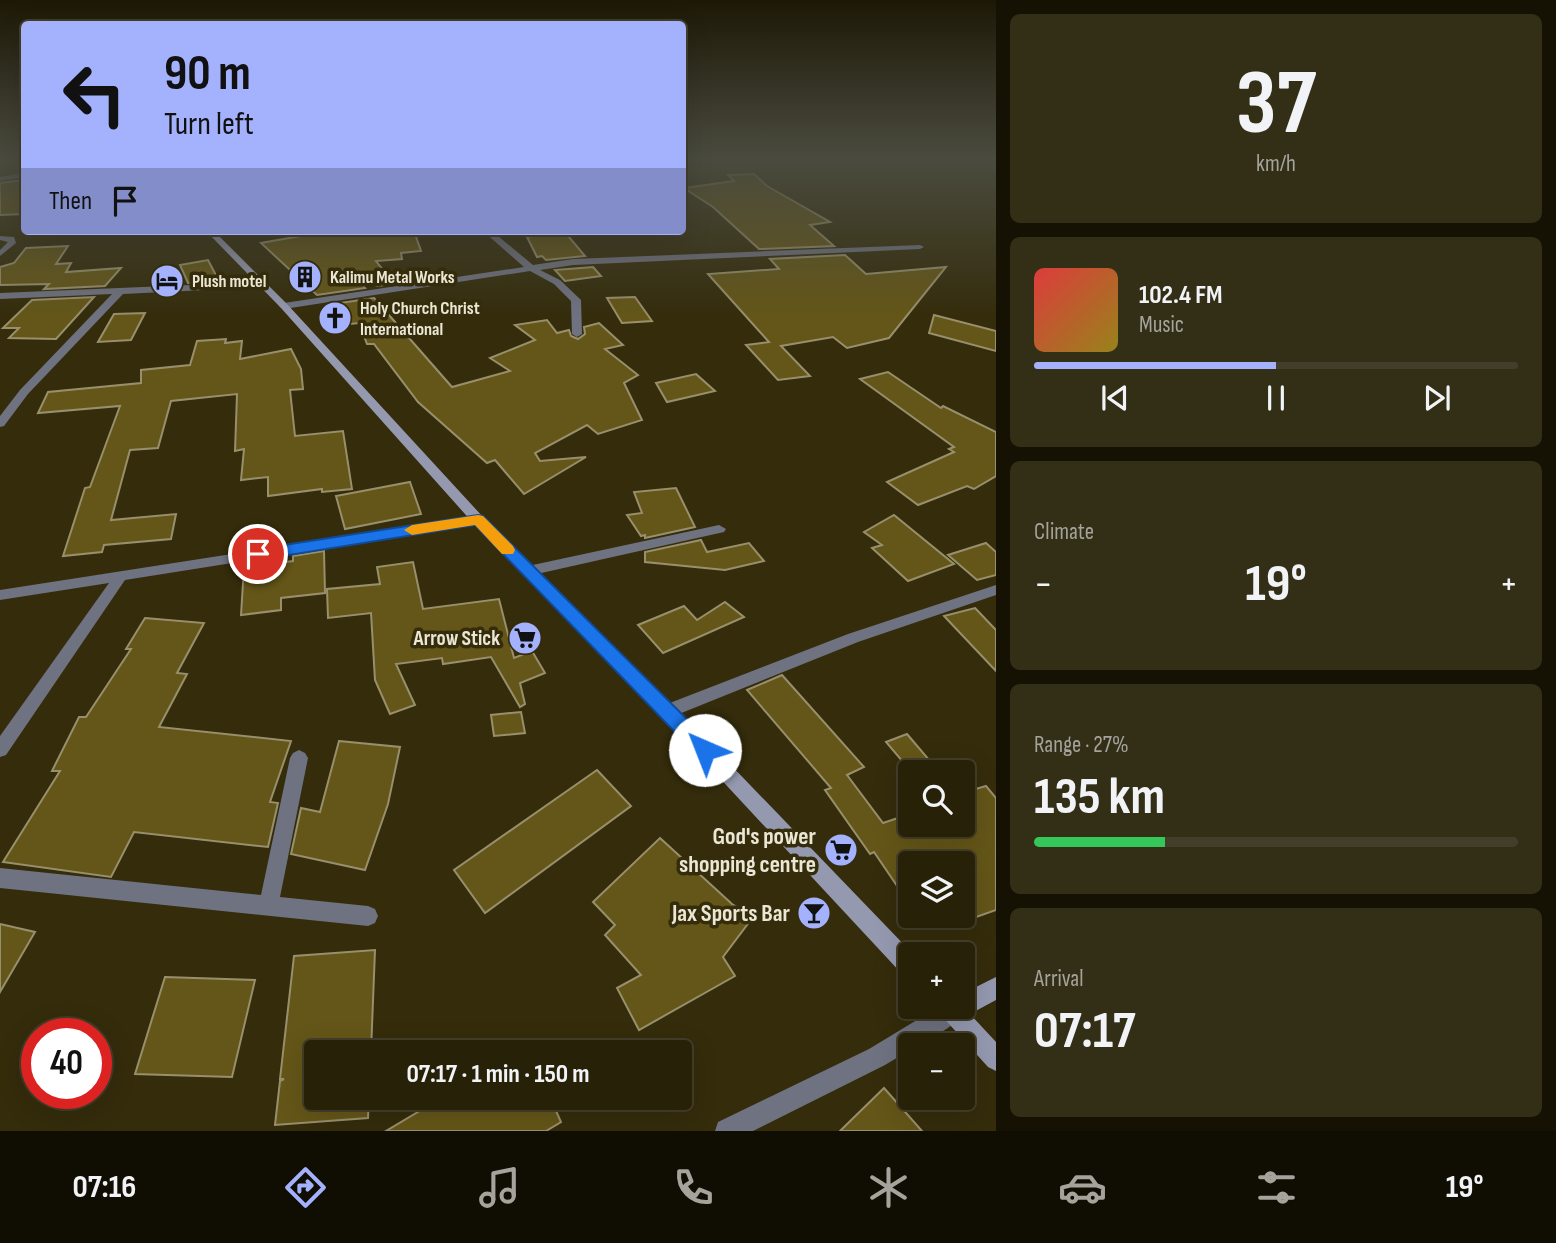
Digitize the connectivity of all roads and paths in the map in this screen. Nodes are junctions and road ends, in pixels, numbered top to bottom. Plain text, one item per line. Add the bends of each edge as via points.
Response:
1 (214, 235) edge
2 (492, 235) edge
3 (0, 238) edge
4 (920, 247) dead end
5 (0, 254) edge
6 (531, 268) junction
7 (263, 285) junction
8 (120, 291) junction
9 (0, 296) edge
10 (284, 306) junction
11 (577, 334) dead end
12 (0, 424) edge
13 (478, 520) junction
14 (719, 529) dead end
15 (528, 571) junction
16 (121, 576) junction
17 (996, 590) edge
18 (0, 595) edge
19 (668, 711) junction
20 (0, 750) edge
21 (299, 758) dead end
22 (0, 878) edge
23 (270, 904) junction
24 (368, 916) dead end
25 (898, 953) edge
26 (996, 988) edge
27 (975, 998) edge
28 (935, 1019) edge
29 (959, 1019) edge
30 (996, 1059) edge
31 (727, 1131) edge

1 - 7 street
2 - 6 street
3 - 5 street via 12,243
4 - 6 street via 573,262
6 - 10 street
6 - 11 street via 557,282 576,300
7 - 8 street
7 - 10 street
8 - 9 street
8 - 12 street via 24,392
10 - 13 street
13 - 15 street
13 - 16 street
14 - 15 street
15 - 19 street
16 - 18 street
16 - 20 street
17 - 19 street via 853,638
19 - 25 street
21 - 23 street
22 - 23 street
23 - 24 street
26 - 27 street
28 - 31 street via 877,1057
29 - 30 street

